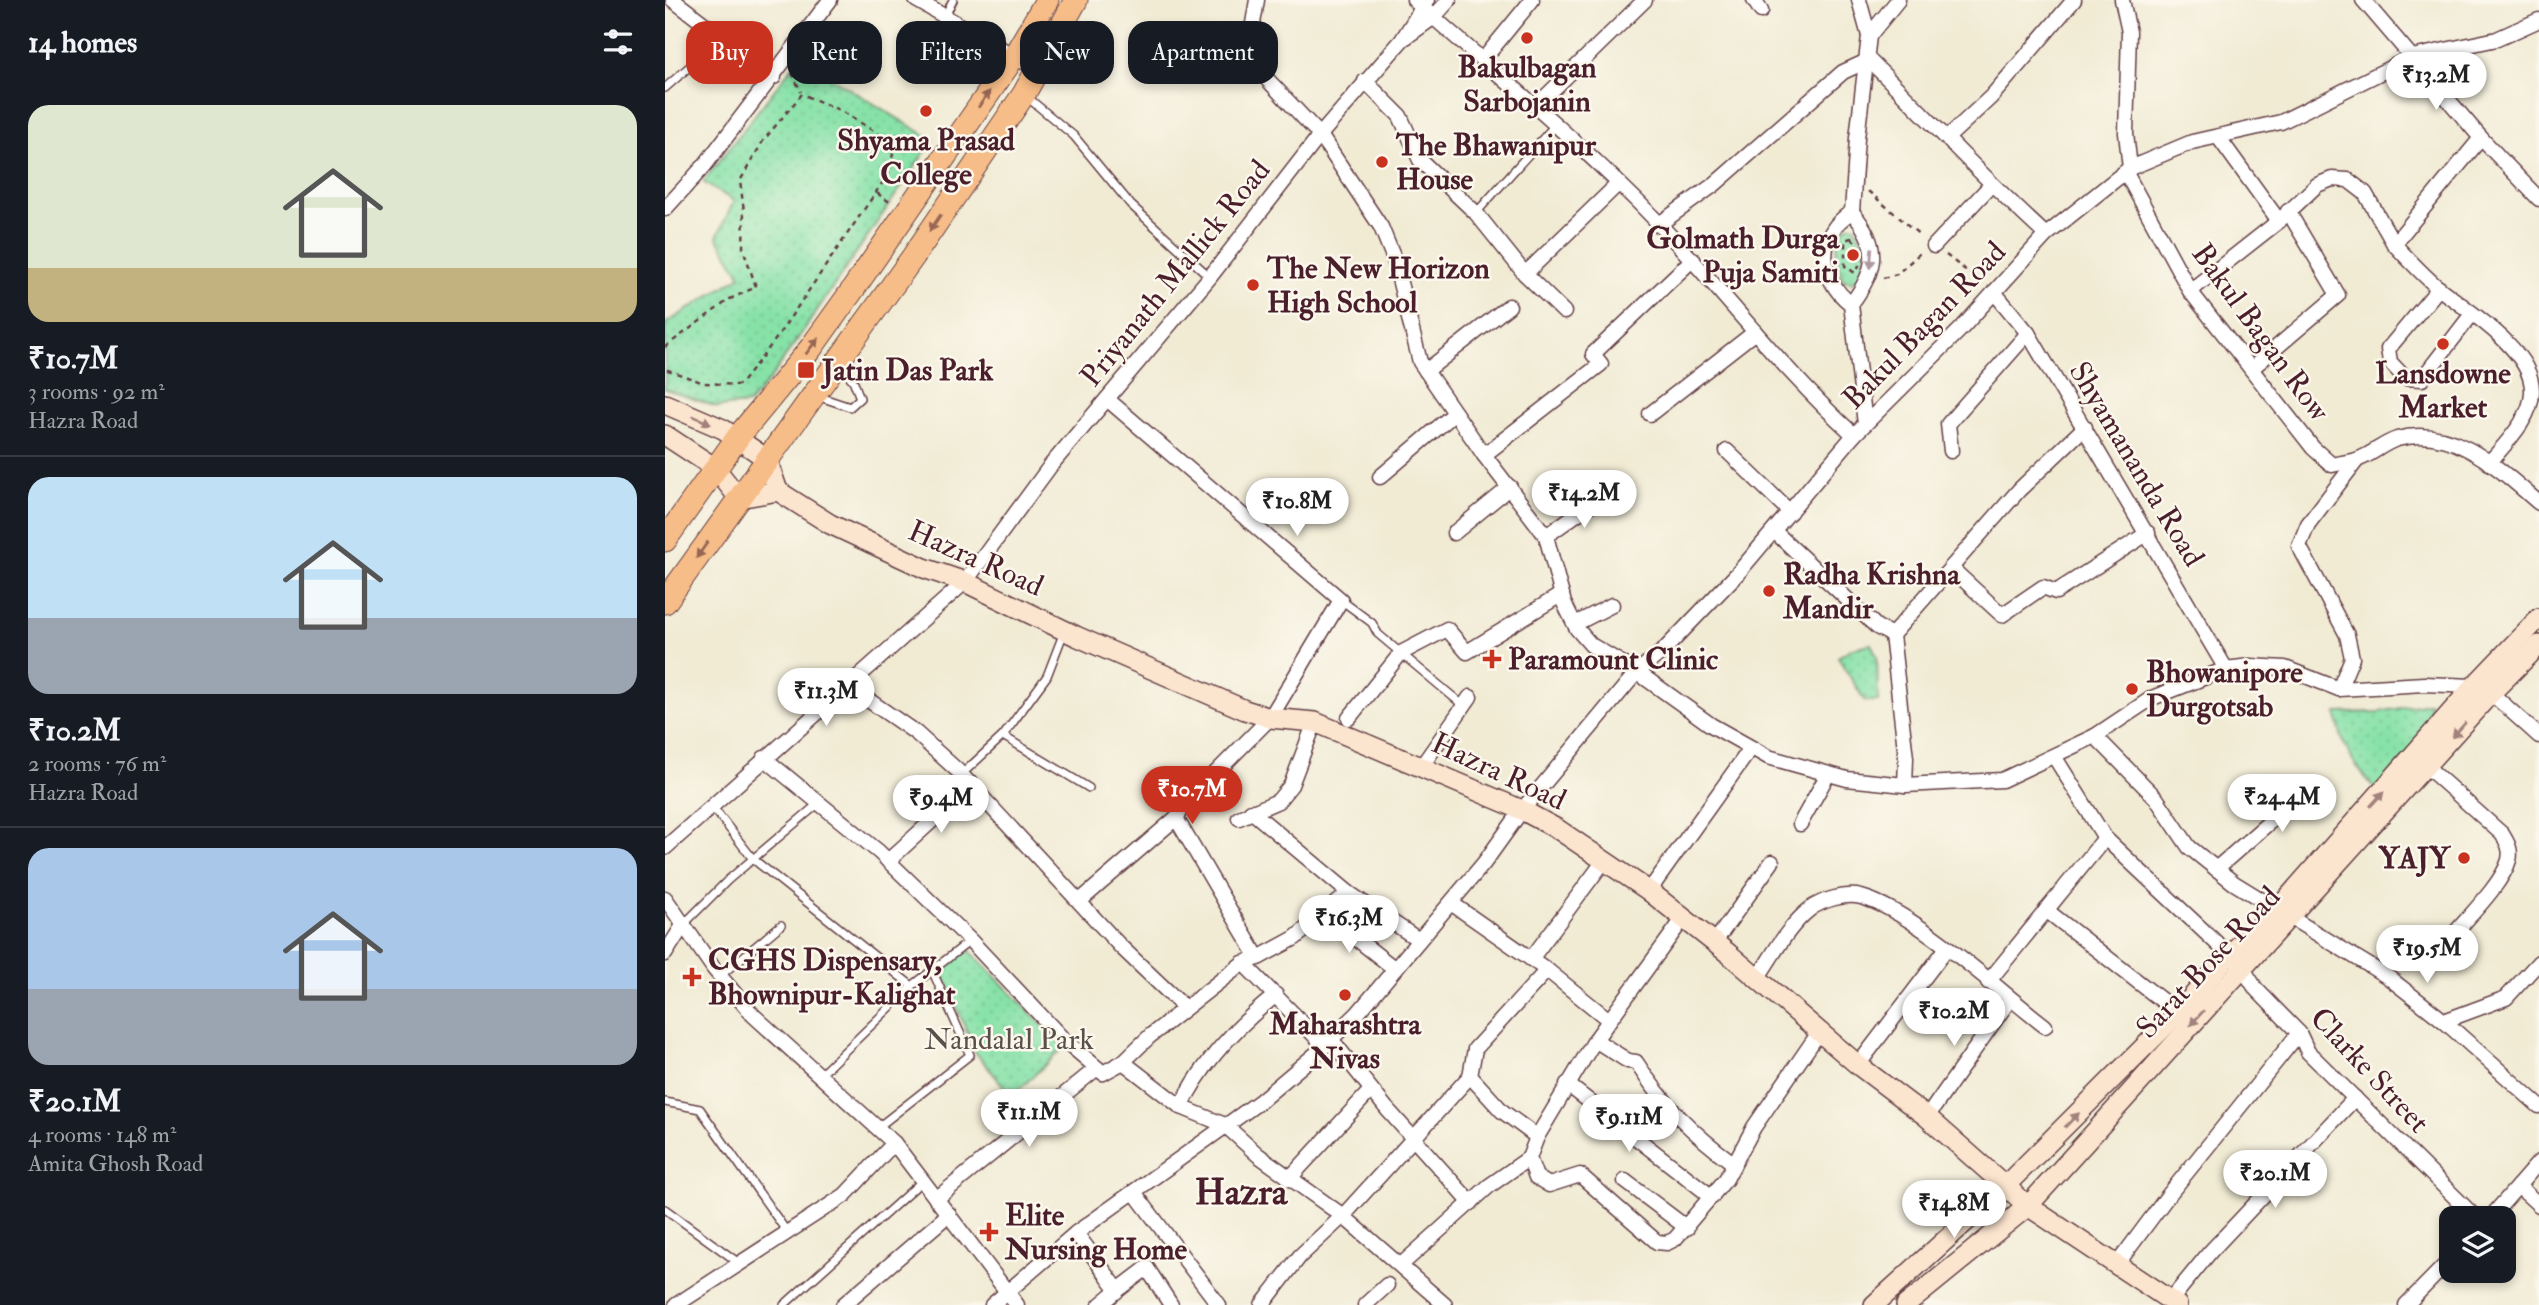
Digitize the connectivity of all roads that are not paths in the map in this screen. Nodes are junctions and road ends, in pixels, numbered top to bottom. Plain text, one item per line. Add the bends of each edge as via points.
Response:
1 (673, 0) edge
2 (830, 0) edge
3 (916, 0) edge
4 (953, 0) edge
5 (1047, 0) edge
6 (1076, 0) edge
7 (1258, 0) edge
8 (1449, 0) edge
9 (1532, 0) edge
10 (1645, 0) edge
11 (1859, 0) edge
12 (1898, 0) edge
13 (2074, 0) edge
14 (2122, 0) edge
15 (2363, 0) edge
16 (1421, 2) edge
17 (944, 16) junction
18 (1434, 18) junction
19 (2539, 20) edge
20 (700, 21) edge
21 (1065, 21) edge
22 (1870, 36) junction
23 (1402, 40) junction
24 (1015, 55) junction
25 (2412, 57) junction
26 (1020, 58) edge
27 (1483, 60) junction
28 (1869, 60) junction
29 (686, 70) edge
30 (774, 77) joint
31 (1365, 81) junction
32 (1030, 84) edge
33 (665, 88) edge
34 (1024, 94) junction
35 (1536, 106) junction
36 (1554, 125) junction
37 (1320, 135) junction
38 (1948, 137) junction
39 (2219, 138) junction
40 (2481, 138) junction
41 (2128, 171) junction
42 (1618, 184) junction
43 (1991, 185) junction
44 (671, 193) edge
45 (2539, 198) edge
46 (665, 209) edge
47 (1852, 212) junction
48 (1476, 213) junction
49 (2283, 216) junction
50 (1658, 225) junction
51 (2046, 235) junction
52 (2394, 244) junction
53 (1928, 249) road end
54 (1693, 259) junction
55 (1525, 274) junction
56 (1210, 277) junction
57 (2439, 288) junction
58 (2190, 290) junction
59 (1994, 292) junction
60 (1851, 304) junction
61 (1509, 306) dead end
62 (1564, 312) dead end
63 (2472, 314) junction
64 (1755, 332) junction
65 (2028, 333) junction
66 (2539, 358) edge
67 (835, 362) junction
68 (2251, 369) junction
69 (2529, 370) junction
70 (1426, 371) junction
71 (813, 394) junction
72 (1107, 399) junction
73 (665, 404) edge
74 (1455, 413) junction
75 (1650, 414) dead end
76 (1865, 424) junction
77 (2085, 427) junction
78 (665, 435) edge
79 (1854, 435) junction
80 (738, 437) junction
81 (1727, 451) dead end
82 (1951, 451) dead end
83 (1484, 455) junction
84 (767, 458) junction
85 (2357, 460) junction
86 (2489, 463) junction
87 (715, 467) junction
88 (1380, 477) dead end
89 (1510, 487) junction
90 (778, 491) junction
91 (1602, 496) dead end
92 (739, 498) junction
93 (2539, 503) edge
94 (1790, 512) junction
95 (1773, 531) junction
96 (667, 532) edge
97 (1454, 533) dead end
98 (2148, 533) junction
99 (1546, 536) junction
100 (1951, 568) junction
101 (965, 582) junction
102 (1562, 594) junction
103 (1341, 600) junction
104 (665, 602) edge
105 (1612, 605) dead end
106 (2539, 618) edge
107 (1575, 624) junction
108 (1065, 630) junction
109 (1892, 635) junction
110 (2539, 645) edge
111 (1401, 653) junction
112 (2226, 669) junction
113 (1637, 672) junction
114 (848, 686) junction
115 (2339, 689) junction
116 (2483, 689) junction
117 (1467, 701) joint
118 (1271, 718) junction
119 (1349, 718) dead end
120 (1315, 722) junction
121 (1003, 736) junction
122 (2095, 736) junction
123 (2539, 736) edge
124 (1751, 748) junction
125 (2054, 755) junction
126 (764, 758) junction
127 (1421, 767) junction
128 (2427, 767) junction
129 (1828, 774) junction
130 (967, 779) junction
131 (1905, 785) junction
132 (1089, 788) dead end
133 (2275, 788) dead end
134 (820, 802) junction
135 (711, 805) junction
136 (1522, 810) junction
137 (1176, 818) junction
138 (1800, 824) dead end
139 (2105, 838) junction
140 (665, 848) edge
141 (753, 859) junction
142 (888, 861) junction
143 (1604, 861) junction
144 (1772, 862) dead end
145 (2216, 869) junction
146 (1649, 891) junction
147 (1349, 893) junction
148 (665, 898) edge
149 (1081, 900) junction
150 (1451, 903) junction
151 (2046, 910) junction
152 (1325, 914) junction
153 (2284, 914) junction
154 (1683, 919) junction
155 (684, 924) junction
156 (781, 925) dead end
157 (970, 940) junction
158 (1419, 940) junction
159 (2448, 940) dead end
160 (1714, 943) junction
161 (1946, 949) junction
162 (665, 954) edge
163 (1258, 958) junction
164 (1531, 959) junction
165 (1243, 962) junction
166 (2235, 962) junction
167 (2539, 962) edge
168 (1395, 969) junction
169 (932, 970) junction
170 (1547, 970) junction
171 (720, 976) junction
172 (1758, 977) junction
173 (1988, 982) junction
174 (912, 986) junction
175 (1276, 995) junction
176 (2010, 999) junction
177 (1185, 1008) junction
178 (2178, 1013) junction
179 (1609, 1020) junction
180 (2444, 1021) junction
181 (2045, 1026) dead end
182 (1820, 1031) junction
183 (2299, 1033) junction
184 (1595, 1040) junction
185 (1328, 1043) junction
186 (1123, 1062) junction
187 (1859, 1065) junction
188 (1097, 1069) junction
189 (1470, 1076) junction
190 (818, 1077) junction
191 (1567, 1084) junction
192 (1371, 1090) junction
193 (2355, 1098) junction
194 (665, 1102) edge
195 (2539, 1106) edge
196 (1181, 1107) junction
197 (1927, 1117) junction
198 (1224, 1125) junction
199 (877, 1128) junction
200 (1413, 1136) junction
201 (1537, 1137) junction
202 (894, 1143) junction
203 (1529, 1158) junction
204 (2539, 1162) edge
205 (1733, 1163) junction
206 (1289, 1179) junction
207 (1625, 1181) dead end
208 (921, 1182) junction
209 (2005, 1186) junction
210 (2518, 1186) junction
211 (1134, 1192) junction
212 (1712, 1196) junction
213 (936, 1199) junction
214 (1471, 1203) junction
215 (2539, 1205) edge
216 (2028, 1206) junction
217 (2464, 1206) edge
218 (2500, 1206) edge
219 (665, 1209) edge
220 (949, 1214) junction
221 (1343, 1216) junction
222 (1688, 1228) junction
223 (787, 1231) junction
224 (1076, 1233) junction
225 (2118, 1263) junction
226 (739, 1264) junction
227 (1401, 1265) junction
228 (2439, 1271) edge
229 (1387, 1285) dead end
230 (1118, 1290) junction
231 (1012, 1299) edge
232 (1879, 1303) edge
233 (2174, 1303) edge
234 (676, 1305) edge
235 (784, 1305) edge
236 (843, 1305) edge
237 (992, 1305) edge
238 (1100, 1305) edge
239 (1171, 1305) edge
240 (1219, 1305) edge
241 (1262, 1305) edge
242 (1365, 1305) edge
243 (1445, 1305) edge
244 (1906, 1305) edge
245 (2406, 1305) edge

1 - 20 street
2 - 30 street
3 - 17 street
4 - 17 lane
5 - 24 main road
6 - 21 main road
7 - 37 street via 1249,41 1265,77
8 - 18 street
9 - 27 street
10 - 35 street
11 - 22 street
12 - 22 street
13 - 38 street via 1991,97
14 - 41 street via 2129,32
15 - 25 street
16 - 18 street, Bakul Bagan Road
16 - 23 street, Priyanath Mallick Road
17 - 24 street
18 - 23 street
18 - 27 street, Bakul Bagan Road
19 - 25 street, Bakul Bagan Road via 2497,39
22 - 28 street
23 - 31 street, Priyanath Mallick Road
24 - 26 street
80 -> 24 main road via 825,328
25 - 39 street, Bakul Bagan Road via 2281,122
25 - 40 street
27 - 35 street, Bakul Bagan Road
28 - 38 street
28 - 47 street
28 - 50 street via 1843,72 1716,184
29 - 33 lane
30 - 44 street via 705,165
31 - 37 street, Priyanath Mallick Road
31 - 48 street via 1400,116 1420,160
32 - 34 main road
34 - 56 lane via 1074,136 1131,205
34 -> 67 main road
35 - 36 street, Bakul Bagan Road
36 - 42 street, Bakul Bagan Road
36 - 48 lane
37 - 56 street, Priyanath Mallick Road
37 - 70 street via 1381,227
38 - 43 street
39 - 41 street, Bakul Bagan Road via 2192,142
39 - 49 street
40 - 45 street
40 - 52 street
41 - 51 street, Bakul Bagan Road
41 - 58 street, Bakul Bagan Row
42 - 50 street, Bakul Bagan Road
42 - 55 street
43 - 51 street
43 - 53 street
44 - 46 street
47 -> 60 street via 1865,227 1874,252 1868,282
47 - 60 street via 1836,222 1826,243 1826,267 1835,292
48 - 55 street
49 - 52 street via 2317,185 2332,179 2348,180 2365,193
49 - 58 street
49 - 68 street via 2338,295
50 - 54 street, Bakul Bagan Road
51 - 59 street, Bakul Bagan Road
52 - 57 street
54 - 64 street, Bakul Bagan Road
54 - 83 street via 1593,354 1601,364
55 - 62 street
56 - 72 street, Priyanath Mallick Road
57 - 63 street
57 - 63 street via 2388,349 2390,362 2405,378 2422,379
58 - 68 street, Bakul Bagan Row
59 - 65 street, Shyamananda Road
59 - 76 street, Bakul Bagan Road
60 - 76 street
61 - 70 street
63 - 69 street
64 - 75 street
64 - 79 street, Bakul Bagan Road via 1813,398
65 - 77 street, Shyamananda Road
65 - 82 street via 1948,424
66 - 69 street
67 - 71 main road
67 - 71 lane via 853,380 860,398 849,407
68 - 85 street, Bakul Bagan Row via 2313,448 2332,465
69 - 86 street via 2533,392 2525,414
70 - 74 street
71 - 84 main road
72 - 101 street, Priyanath Mallick Road
72 - 103 street
73 -> 80 main road
74 - 83 street
74 - 88 street
76 - 79 street, Bakul Bagan Road
77 - 98 street, Shyamananda Road
77 - 100 street via 2019,490
78 - 87 main road
79 - 94 street
80 - 84 main road
80 - 87 main road
81 - 94 street
83 - 89 street
84 - 90 main road
84 - 92 main road
85 - 86 street via 2395,440 2421,435 2442,436
85 - 115 street via 2308,524 2299,545 2347,635 2352,657
86 - 93 street
87 - 92 main road
87 - 96 main road
89 - 97 street
89 - 99 street
90 - 92 main road
90 - 101 main road, Hazra Road via 830,524
91 - 99 street
92 -> 104 main road
94 - 95 street
95 - 109 street via 1877,627
95 - 113 street via 1664,650
98 - 100 street via 2056,592 2043,587 2002,615
98 - 112 street, Shyamananda Road
99 - 102 street
100 - 109 street
101 - 108 main road, Hazra Road
101 - 114 street, Priyanath Mallick Road
102 - 107 street
102 - 111 street via 1467,652 1447,629
103 - 111 lane
103 - 118 street
105 - 107 street
106 - 116 main road
107 - 113 street via 1591,645
108 - 118 main road, Hazra Road
108 - 121 lane via 1047,676
109 - 131 street
110 - 116 main road, Sarat Bose Road
111 - 117 lane
111 - 119 street
112 - 115 street via 2285,668
112 - 122 street via 2152,698
113 - 124 street
113 - 136 street
114 - 126 street, Priyanath Mallick Road
114 - 130 street via 916,733
115 - 116 street via 2424,684
116 - 123 street
116 -> 128 main road, Sarat Bose Road
153 -> 116 main road
117 - 127 street
118 - 120 main road, Hazra Road
118 - 137 street
120 - 127 main road, Hazra Road
120 - 147 street via 1291,785 1278,801 1245,814
121 - 130 lane
121 - 132 lane
122 - 125 street
122 - 145 street via 2156,799 2189,847
124 - 129 street
124 - 146 street
125 - 131 street via 2001,780
125 - 139 street, Clarke Street
126 - 134 street
126 - 135 street, Priyanath Mallick Road
127 - 136 main road, Hazra Road
128 - 153 main road, Sarat Bose Road
128 - 159 street via 2502,834 2509,846 2509,860 2497,881
129 - 131 street
129 - 138 street
130 - 142 street
130 - 149 street
133 - 145 street via 2289,804
134 - 141 lane
134 - 142 street
135 - 140 street, Priyanath Mallick Road
135 - 141 lane
136 - 143 main road, Hazra Road
136 - 150 street
137 - 149 street
137 - 163 street
139 - 151 street
139 - 166 street, Clarke Street
141 - 155 lane
141 - 174 lane
142 - 157 street
143 - 146 main road, Hazra Road
143 - 164 street
144 - 160 street
145 - 153 street
146 - 154 main road, Hazra Road
147 - 152 street
147 - 158 street
148 - 155 street
149 - 177 street via 1121,947
150 - 158 street
150 - 164 street
151 - 173 street
151 - 178 street
152 - 163 street via 1295,938
152 - 168 street
153 - 166 main road
153 - 180 street via 2388,977
154 - 160 main road, Hazra Road
154 - 179 street
155 - 162 street
155 - 171 street
156 - 171 lane
157 - 169 lane
157 - 188 street
158 - 168 street
160 - 172 main road, Hazra Road
161 - 172 street via 1889,907 1857,895 1830,899 1810,909
161 - 173 street
161 - 187 street
163 - 165 street
164 - 170 street
165 - 175 street
165 - 177 street
166 - 178 main road
166 - 183 street, Clarke Street
166 -> 216 main road, Sarat Bose Road
167 - 180 street via 2506,998
168 - 185 street
169 - 174 lane
169 - 199 lane via 970,1055
170 - 179 street
170 - 189 street via 1475,1049
171 - 190 street
172 - 182 main road, Hazra Road
173 - 176 street
174 - 190 lane
175 - 185 street
175 - 196 street via 1207,1063
176 - 181 street
176 - 197 street
177 - 186 street
209 -> 178 main road
179 - 184 street
180 - 195 street
182 - 187 main road, Hazra Road
182 - 205 street
183 - 193 street, Clarke Street via 2308,1052
183 - 225 street
184 - 191 street
184 - 205 street via 1636,1062 1658,1096 1694,1134
185 - 192 street
185 - 198 street via 1259,1102
186 - 188 street via 1103,1073
186 - 196 street
187 - 197 main road, Hazra Road
188 - 213 street
189 - 200 street
189 - 201 street via 1502,1111
190 - 199 street
191 - 201 street
191 - 212 street
192 - 200 street
192 - 206 street
193 - 217 street, Clarke Street
193 - 233 street via 2210,1252
194 - 223 lane via 700,1109
196 - 198 street
197 - 209 main road, Hazra Road
198 - 206 street
198 - 211 street
199 - 202 street
200 - 214 street
200 - 221 street
201 - 203 street
202 - 208 street
202 - 223 street via 845,1195
203 - 214 street
203 - 222 street via 1535,1177 1549,1185 1580,1175 1657,1242 1667,1243
204 - 210 street
205 - 212 street
206 - 221 street
207 - 222 street
208 - 213 street
208 - 235 lane
209 - 216 main road, Hazra Road
209 - 232 main road
210 - 215 street
210 - 218 street
211 - 224 street
211 - 240 street
212 - 222 street
213 - 220 street
214 - 227 street
216 - 225 main road, Hazra Road
216 - 244 main road, Sarat Bose Road
219 - 226 lane
220 - 231 street
220 - 236 street
221 - 227 street
221 - 241 street via 1300,1256
223 - 226 street
224 - 230 street
224 - 231 street
225 - 233 main road, Hazra Road
226 - 234 street
227 - 243 street
228 - 245 street
229 - 242 street
230 - 238 street
230 - 239 street via 1147,1268
231 - 237 street

